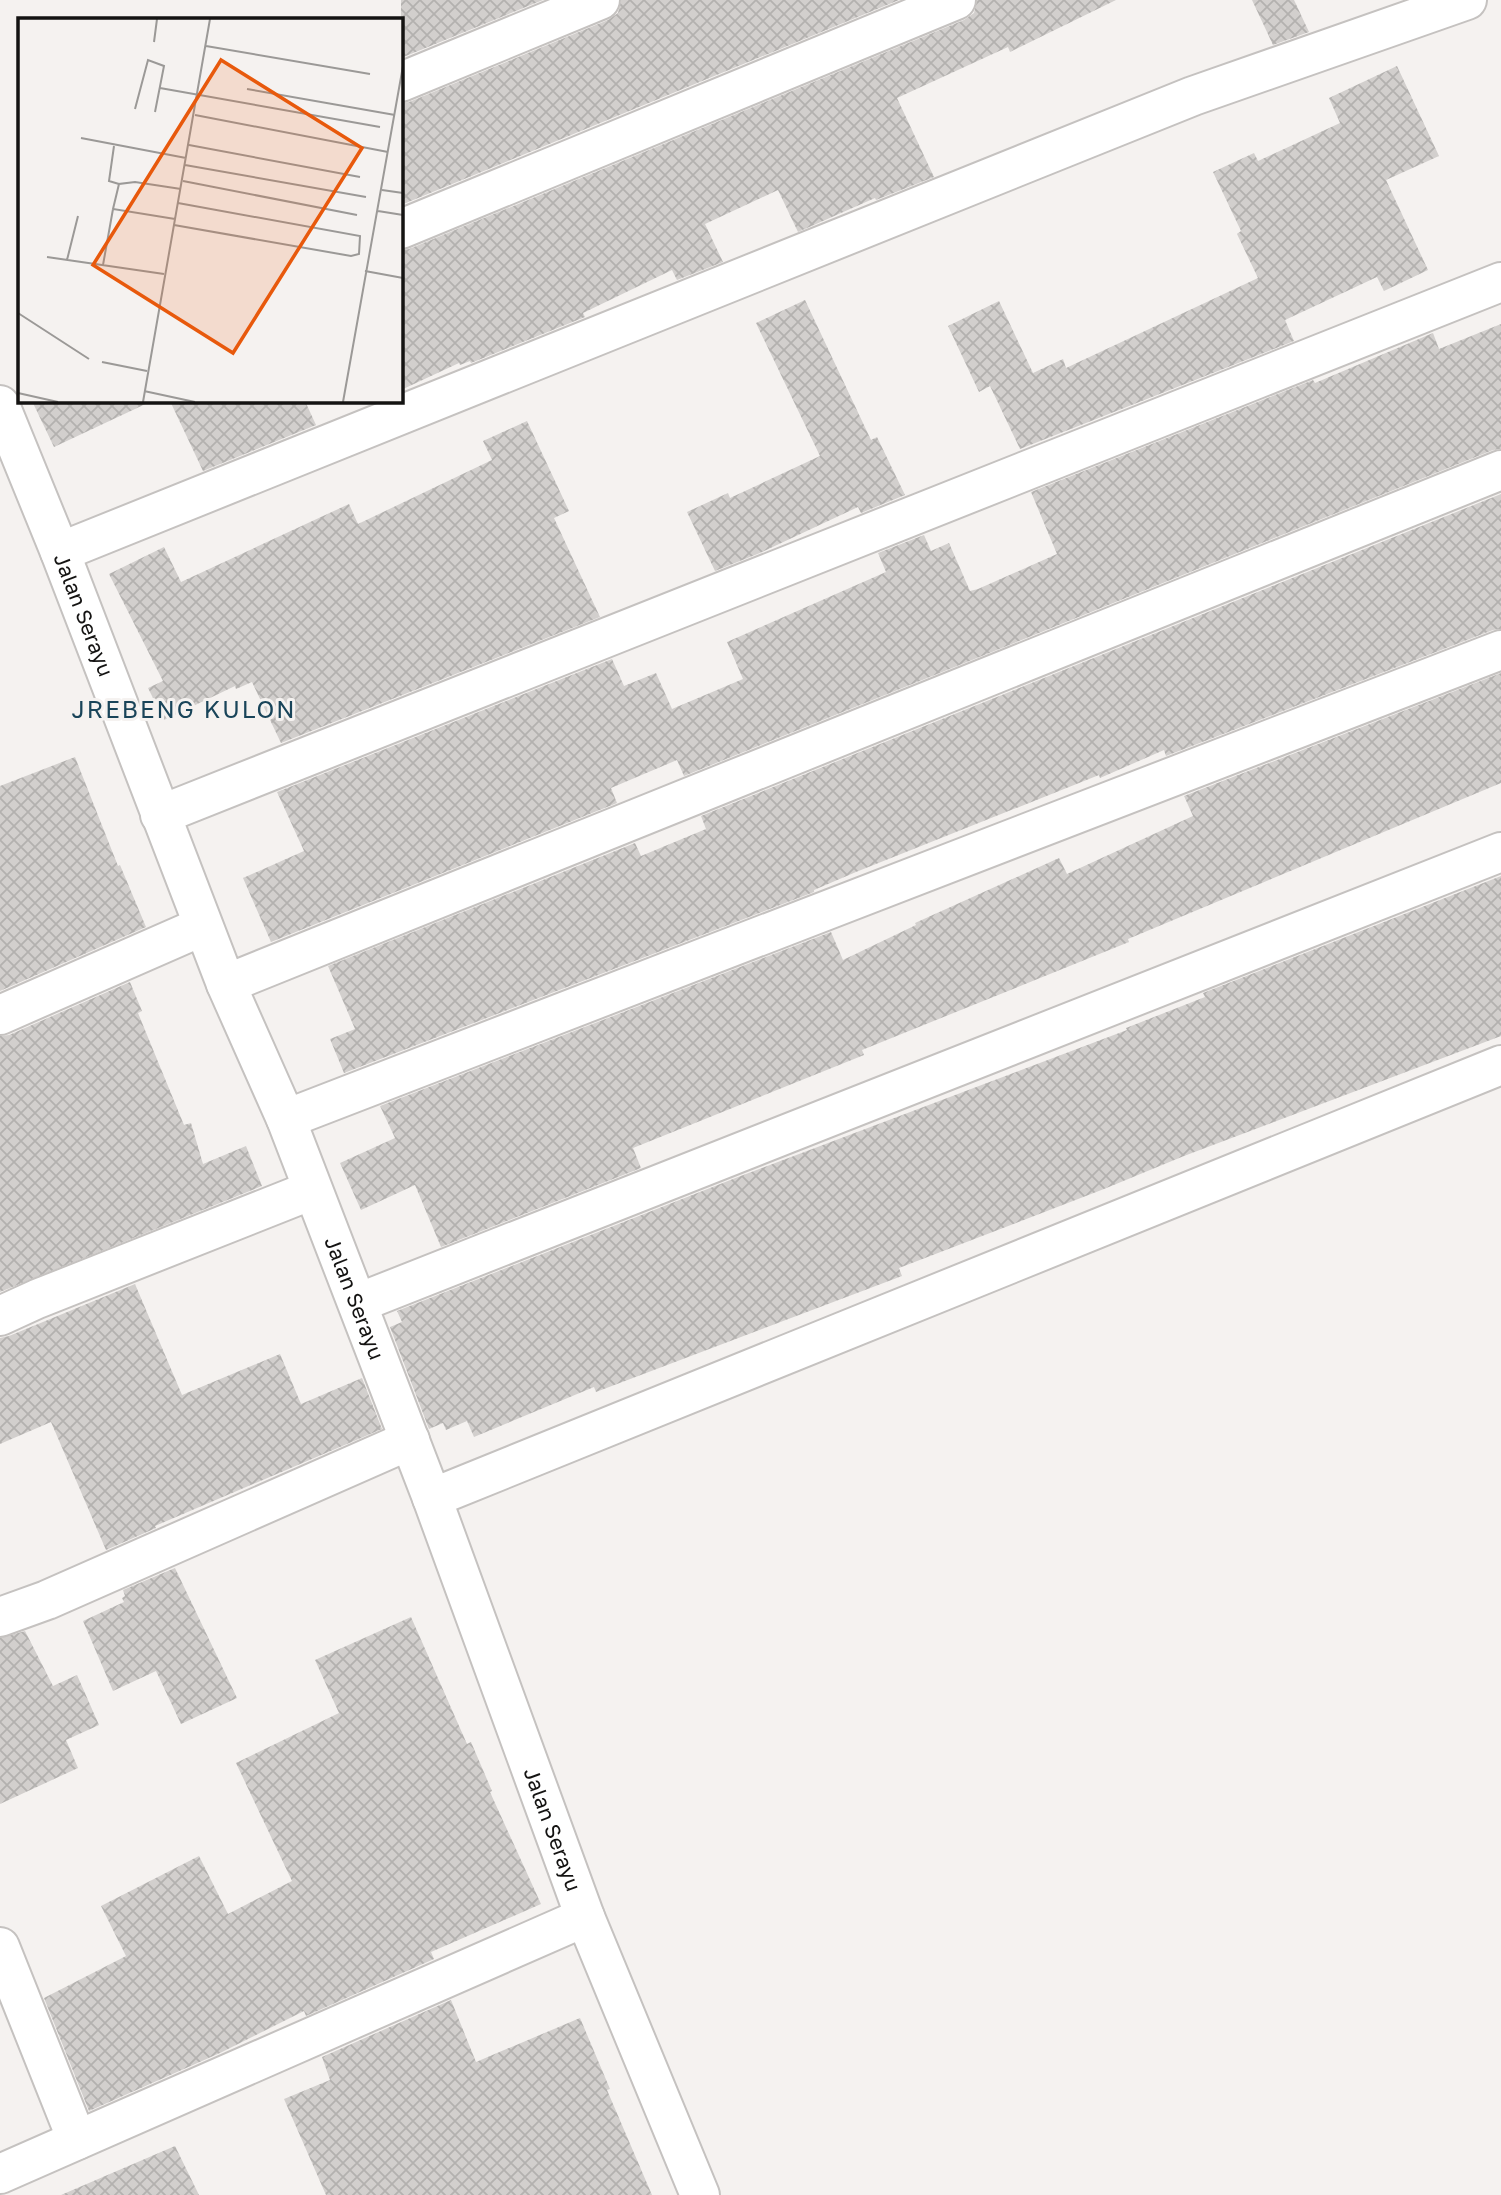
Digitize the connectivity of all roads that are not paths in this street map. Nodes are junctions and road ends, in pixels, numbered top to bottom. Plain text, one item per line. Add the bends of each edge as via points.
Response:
1 (600, 0) edge
2 (956, 0) edge
3 (1467, 0) edge
4 (402, 82) edge
5 (402, 229) edge
6 (1501, 282) edge
7 (18, 386) edge
8 (0, 394) edge
9 (0, 405) edge
10 (1501, 470) edge
11 (60, 552) junction
12 (1501, 650) edge
13 (160, 815) junction
14 (1501, 852) edge
15 (203, 926) junction
16 (226, 984) junction
17 (0, 1015) edge
18 (1501, 1065) edge
19 (286, 1119) junction
20 (312, 1190) junction
21 (358, 1304) junction
22 (0, 1316) edge
23 (410, 1440) junction
24 (432, 1498) junction
25 (0, 1617) edge
26 (585, 1917) junction
27 (0, 1947) edge
28 (77, 2140) junction
29 (0, 2174) edge
30 (700, 2195) edge

1 - 4 street
2 - 5 street
3 - 11 street via 1180,101
6 - 13 street
7 - 8 street
9 - 11 street, Jalan Serayu
10 - 16 street
11 - 13 street, Jalan Serayu
12 - 19 street
13 - 15 street, Jalan Serayu
14 - 21 street
15 - 16 street, Jalan Serayu
15 - 17 street
16 - 19 street, Jalan Serayu
18 - 24 street
19 - 20 street, Jalan Serayu
20 - 21 street, Jalan Serayu
20 - 22 street
21 - 23 street, Jalan Serayu
23 - 24 street, Jalan Serayu
23 - 25 street
24 - 26 street, Jalan Serayu
26 - 28 street
26 - 30 street, Jalan Serayu
27 - 28 street
28 - 29 street

